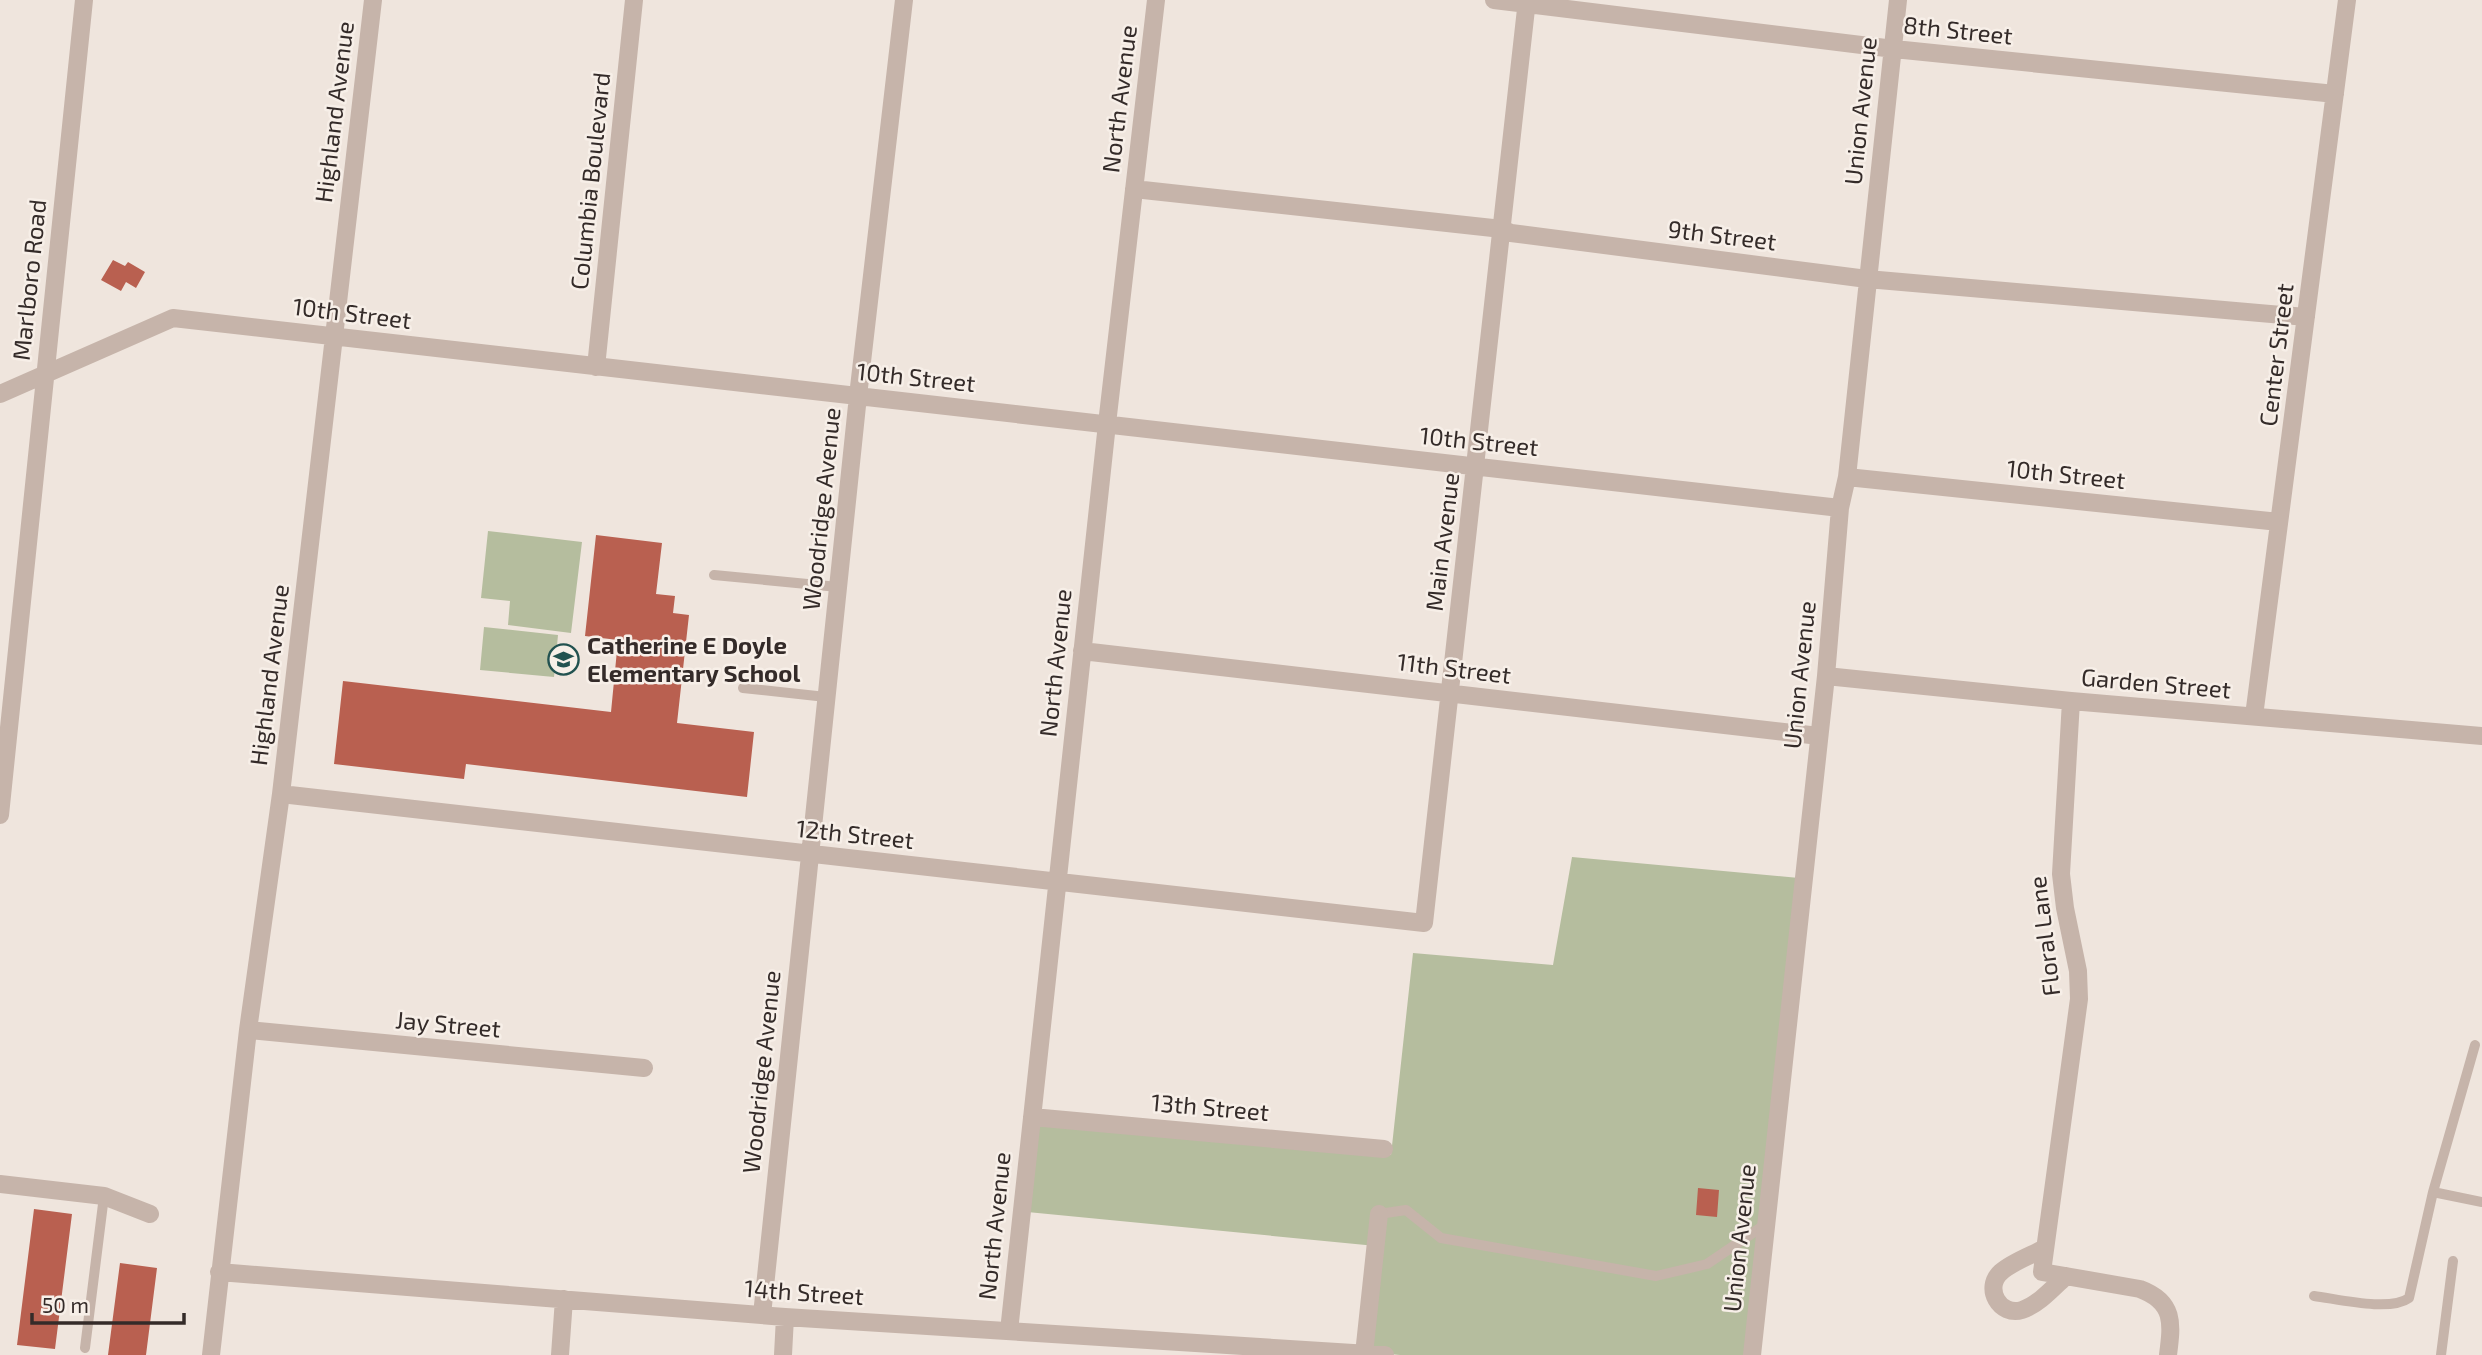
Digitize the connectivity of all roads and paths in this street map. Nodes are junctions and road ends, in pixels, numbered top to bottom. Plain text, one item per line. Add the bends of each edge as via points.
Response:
1 (84, 0) edge
2 (373, 0) edge
3 (634, 0) edge
4 (904, 0) edge
5 (1156, 0) edge
6 (1494, 0) edge
7 (1898, 0) edge
8 (2347, 0) edge
9 (1527, 2) edge
10 (1894, 49) junction
11 (2335, 94) junction
12 (1134, 189) junction
13 (1502, 229) junction
14 (1867, 279) junction
15 (2306, 317) junction
16 (334, 337) junction
17 (596, 367) junction
18 (45, 373) junction
19 (0, 394) edge
20 (858, 396) junction
21 (1107, 424) junction
22 (1476, 466) junction
23 (1847, 477) junction
24 (1840, 508) junction
25 (2279, 522) junction
26 (714, 575) dead end
27 (838, 587) junction
28 (1082, 651) junction
29 (1826, 676) junction
30 (743, 688) dead end
31 (1450, 694) junction
32 (826, 697) junction
33 (2071, 701) junction
34 (2254, 716) junction
35 (1819, 736) junction
36 (2482, 736) edge
37 (281, 794) junction
38 (0, 815) edge
39 (810, 854) junction
40 (1057, 883) junction
41 (1424, 923) joint
42 (247, 1030) junction
43 (2475, 1045) dead end
44 (643, 1068) dead end
45 (1032, 1117) junction
46 (1384, 1149) dead end
47 (0, 1184) edge
48 (2433, 1192) junction
49 (104, 1196) junction
50 (2482, 1202) edge
51 (150, 1213) dead end
52 (1378, 1213) joint
53 (1766, 1224) junction
54 (2045, 1248) junction
55 (2453, 1261) dead end
56 (219, 1272) junction
57 (2066, 1276) junction
58 (2314, 1296) dead end
59 (564, 1299) junction
60 (762, 1315) junction
61 (785, 1317) junction
62 (1009, 1331) junction
63 (85, 1348) dead end
64 (1262, 1351) edge
65 (1364, 1354) edge
66 (211, 1355) edge
67 (561, 1355) edge
68 (783, 1355) edge
69 (1385, 1355) edge
70 (1752, 1355) edge
71 (2168, 1355) edge
72 (2441, 1355) edge

1 - 18 street, Marlboro Road
2 - 16 street, Highland Avenue
3 - 17 street, Columbia Boulevard
4 - 20 street, Woodridge Avenue
5 - 12 street, North Avenue
6 - 9 street, 8th Street
7 - 10 street, Union Avenue
8 - 11 street, Center Street
9 - 10 street, 8th Street
9 - 13 street, Main Avenue
10 - 11 street, 8th Street
10 - 14 street, Union Avenue
11 - 15 street, Center Street
12 - 13 street, 9th Street
12 - 21 street, North Avenue
13 - 14 street, 9th Street
13 - 22 street, Main Avenue
14 - 15 street, 9th Street
14 - 23 street, Union Avenue
15 - 25 street, Center Street
16 - 17 street, 10th Street
16 - 18 street, 10th Street via 173,318
16 - 37 street, Highland Avenue
17 - 20 street, 10th Street
18 - 19 street, 10th Street
18 - 38 street, Marlboro Road
20 - 21 street, 10th Street
20 - 27 street, Woodridge Avenue
21 - 22 street, 10th Street
21 - 28 street, North Avenue
22 - 24 street, 10th Street
22 - 31 street, Main Avenue
23 - 24 street, Union Avenue
23 - 25 street, 10th Street
24 - 29 street, Union Avenue
25 - 34 street, Center Street
26 - 27 lane
27 - 32 street, Woodridge Avenue
28 - 31 street, 11th Street
28 - 40 street, North Avenue
29 - 33 street, Garden Street
29 - 35 street, Union Avenue
30 - 32 lane
31 - 35 street, 11th Street
31 - 41 street, Main Avenue
32 - 39 street, Woodridge Avenue
33 - 34 street, Garden Street
33 - 54 street, Floral Lane via 2061,874 2079,999
34 - 36 street, Garden Street
35 - 53 street, Union Avenue
37 - 39 street, 12th Street
37 - 42 street, Highland Avenue
39 - 40 street, 12th Street
39 - 60 street, Woodridge Avenue
40 - 41 street, 12th Street
40 - 45 street, North Avenue
42 - 44 street, Jay Street
42 - 56 street, Highland Avenue
43 - 48 lane
45 - 46 street, 13th Street
45 - 62 street, North Avenue
47 - 49 street
48 - 50 lane
48 - 58 lane via 2409,1298 2388,1305
49 - 51 street
49 - 63 lane
52 - 53 lane via 1406,1210 1441,1238 1656,1276 1707,1264
52 - 65 street
53 - 70 street, Union Avenue
54 - 57 street, Floral Lane via 2042,1272
54 - 57 street via 2001,1272 1994,1281 1997,1301 2013,1312 2024,1310
55 - 72 lane
56 - 59 street, 14th Street
56 - 66 street, Highland Avenue
57 - 71 street, Floral Lane via 2140,1289 2161,1301 2171,1326
59 - 60 street, 14th Street
59 - 67 street
60 - 61 street, 14th Street
61 - 62 street, 14th Street
61 - 68 street
62 - 64 street, 14th Street
64 - 65 street, 14th Street
65 - 69 street, 14th Street

